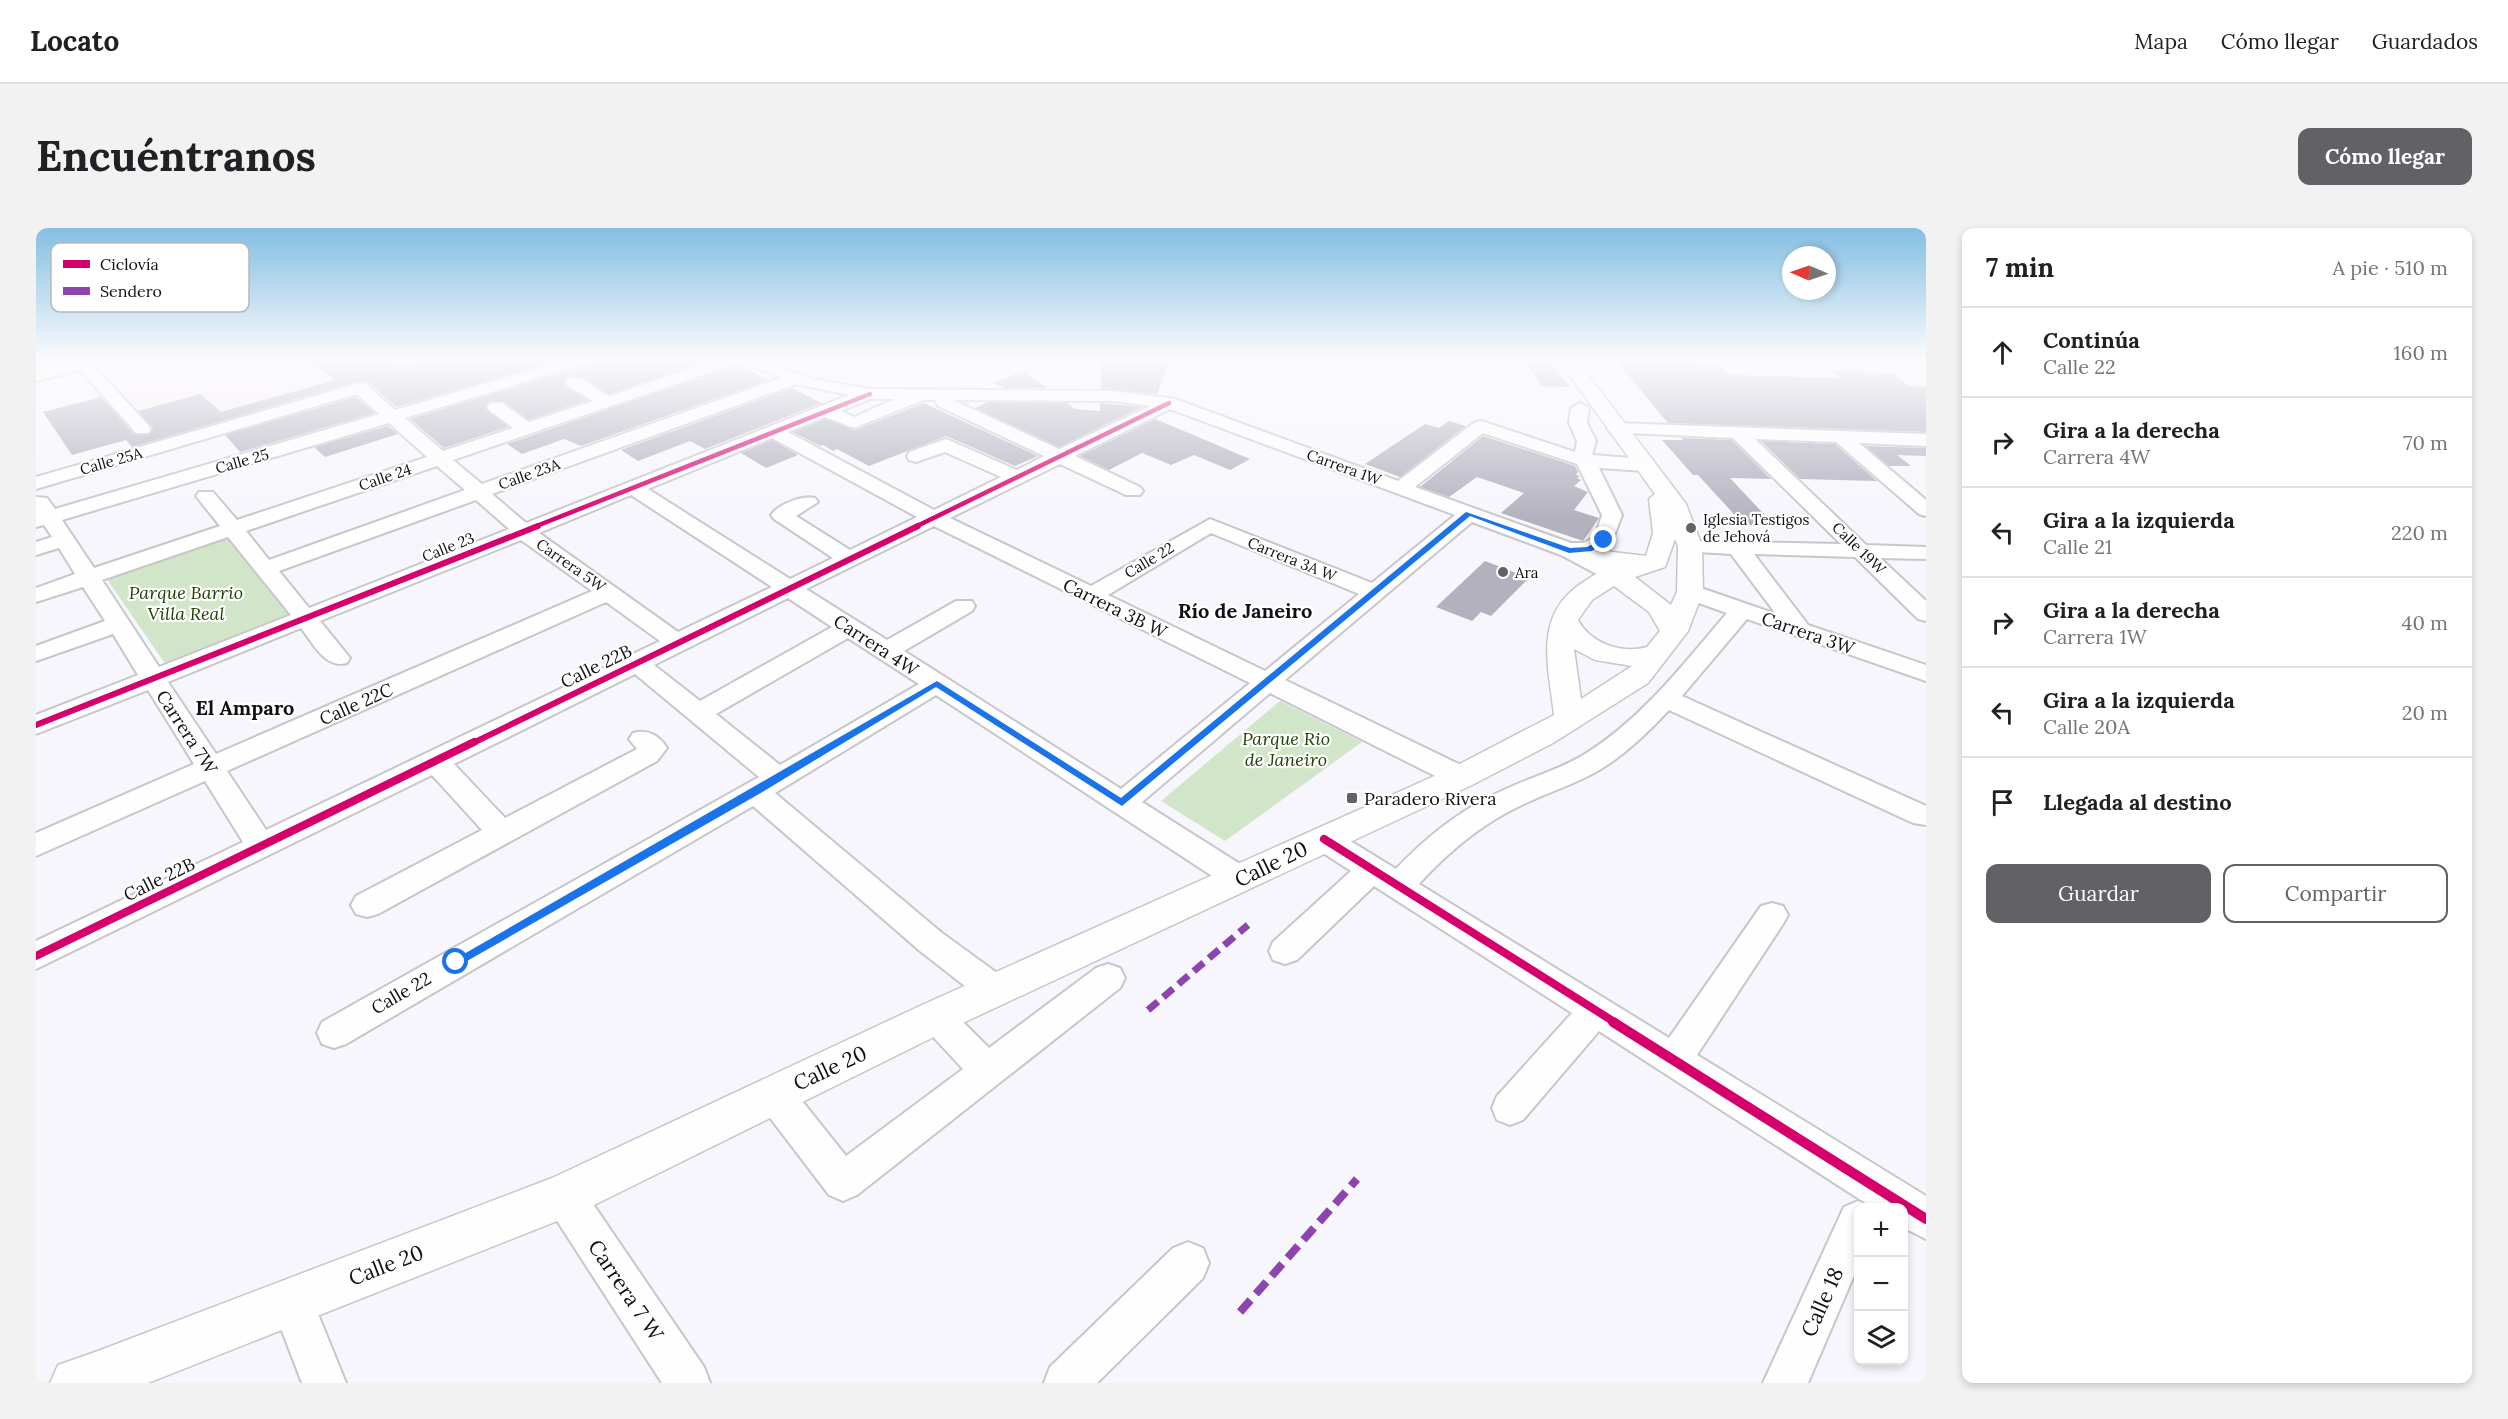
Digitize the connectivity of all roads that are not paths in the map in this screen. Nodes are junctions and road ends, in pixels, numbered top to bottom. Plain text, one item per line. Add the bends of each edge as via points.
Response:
1 (128, 413) edge
2 (275, 413) edge
3 (387, 413) edge
4 (406, 413) edge
5 (504, 413) edge
6 (574, 413) edge
7 (636, 413) edge
8 (701, 413) edge
9 (820, 413) edge
10 (830, 413) edge
11 (879, 413) edge
12 (967, 413) edge
13 (1149, 413) edge
14 (1196, 413) edge
15 (1579, 413) edge
16 (1606, 413) edge
17 (392, 417) junction
18 (1612, 422) junction
19 (662, 427) junction
20 (142, 429) dead end
21 (526, 429) junction
22 (774, 432) junction
23 (1739, 434) junction
24 (1842, 438) junction
25 (1926, 440) edge
26 (916, 456) dead end
27 (1060, 456) junction
28 (440, 458) junction
29 (708, 458) junction
30 (1583, 459) junction
31 (1645, 465) junction
32 (1017, 477) junction
33 (36, 483) edge
34 (633, 488) junction
35 (1401, 488) junction
36 (1133, 491) dead end
37 (479, 492) junction
38 (206, 496) dead end
39 (808, 502) dead end
40 (1926, 510) edge
41 (40, 512) edge
42 (1469, 514) junction
43 (934, 518) junction
44 (1210, 525) joint
45 (231, 529) junction
46 (524, 531) junction
47 (64, 540) junction
48 (1690, 546) junction
49 (1737, 547) junction
50 (36, 549) edge
51 (1569, 550) junction
52 (1863, 551) junction
53 (1926, 553) edge
54 (850, 559) junction
55 (1656, 562) junction
56 (264, 569) junction
57 (1614, 574) junction
58 (88, 578) junction
59 (789, 588) junction
60 (609, 592) junction
61 (1375, 592) junction
62 (1690, 592) junction
63 (1584, 593) junction
64 (36, 595) edge
65 (1089, 596) junction
66 (964, 606) dead end
67 (1742, 610) junction
68 (1926, 614) edge
69 (305, 618) junction
70 (1564, 620) junction
71 (118, 624) junction
72 (850, 627) junction
73 (1800, 630) junction
74 (1667, 641) junction
75 (678, 643) junction
76 (886, 651) junction
77 (36, 654) edge
78 (338, 658) dead end
79 (637, 663) junction
80 (1926, 674) edge
81 (153, 678) junction
82 (1267, 682) junction
83 (937, 684) junction
84 (1666, 699) junction
85 (698, 713) junction
86 (1569, 719) junction
87 (36, 725) edge
88 (642, 739) dead end
89 (435, 761) junction
90 (211, 768) junction
91 (1461, 777) junction
92 (766, 785) junction
93 (1122, 803) junction
94 (1923, 816) dead end
95 (501, 832) junction
96 (1324, 839) junction
97 (36, 845) edge
98 (261, 846) junction
99 (1385, 878) junction
100 (1240, 879) junction
101 (367, 905) dead end
102 (1772, 915) dead end
103 (1285, 951) dead end
104 (36, 956) edge
105 (1108, 978) dead end
106 (996, 991) junction
107 (1596, 1010) junction
108 (936, 1017) junction
109 (334, 1033) dead end
110 (1674, 1060) junction
111 (987, 1070) junction
112 (774, 1094) junction
113 (1510, 1108) dead end
114 (564, 1196) junction
115 (1863, 1203) edge
116 (1908, 1215) edge
117 (1926, 1219) edge
118 (1854, 1231) edge
119 (1188, 1263) dead end
120 (292, 1302) junction
121 (76, 1383) edge
122 (324, 1383) edge
123 (688, 1383) edge
124 (1066, 1383) edge
125 (1785, 1383) edge

1 - 20 street
2 - 33 street, Calle 25A
3 - 17 street, Carrera 5W
4 - 17 street, Calle 25
5 - 21 street
6 - 21 street, Calle 24
7 - 19 street
8 - 19 street, Calle 23A
9 - 22 street, Calle 23
10 - 11 street via 854,423
12 - 27 street
13 - 27 street, Calle 22B
14 - 35 street, Carrera 1W
15 - 30 street via 1578,423 1587,437
16 - 18 main road, Calle 20
17 - 28 street, Carrera 5W
17 - 41 street, Calle 25
18 - 23 street
18 - 31 main road, Calle 20
19 - 29 street
19 - 37 street, Calle 23A
21 - 28 street, Calle 24
22 - 29 street, Calle 23
22 - 43 street, Carrera 3B W
23 - 24 street
23 - 52 street, Calle 19W
24 - 25 street
24 - 40 street
26 - 32 street via 946,445
27 - 32 street, Calle 22B
27 - 36 street
28 - 37 street, Carrera 5W
28 - 45 street, Calle 24
29 - 34 street, Calle 23
30 - 31 street via 1607,465
30 - 35 street via 1481,426
30 - 51 street via 1612,515 1604,540 1589,549
31 - 48 main road, Calle 20 via 1674,504
31 - 55 main road, Calle 20 via 1665,515 1664,541
32 - 43 street, Calle 22B
34 - 46 street, Calle 23
34 - 59 street, Carrera 4W
35 - 42 street, Carrera 1W
37 - 46 street, Carrera 5W
37 - 56 street, Calle 23A
38 - 45 street
39 - 54 street via 781,515
41 - 47 street, Carrera 7W
42 - 51 street, Carrera 1W
42 - 61 street
43 - 54 street, Calle 22B
43 - 65 street, Carrera 3B W
44 - 61 street, Carrera 3A W
44 - 65 street, Calle 22
45 - 56 street
45 - 58 street, Calle 24
46 - 60 street, Carrera 5W
46 - 69 street, Calle 23
47 - 50 street
47 - 58 street, Carrera 7W
48 - 49 street
48 - 62 main road, Calle 20
49 - 52 street
49 - 73 street
51 - 55 main road via 1613,560
51 - 57 street, Carrera 1W
51 - 63 main road via 1585,572
52 - 53 street
52 - 68 street, Calle 19W
54 - 59 street, Calle 22B
55 - 57 main road
56 - 69 street
57 - 63 main road
57 - 74 main road via 1659,607
58 - 64 street, Calle 24
58 - 71 street, Carrera 7W
59 - 72 street, Carrera 4W
59 - 75 street, Calle 22B
60 - 75 street, Carrera 5W
60 - 90 street, Calle 22C
61 - 82 street
62 - 67 street, Carrera 3W
62 - 74 main road, Calle 20
63 - 70 main road
65 - 82 street, Carrera 3B W
66 - 76 street
67 - 73 street, Carrera 3W
67 - 84 street
69 - 78 street
69 - 81 street, Calle 23
70 - 74 main road via 1583,643 1610,654 1639,658
70 - 86 main road via 1560,638
71 - 77 street
71 - 81 street, Carrera 7W
72 - 76 street, Carrera 4W
72 - 85 street
73 - 80 street, Carrera 3W
74 - 86 main road, Calle 20 via 1638,677
75 - 79 street, Calle 22B
76 - 83 street, Carrera 4W
79 - 85 street
79 - 89 street, Calle 22B
81 - 87 street, Calle 23
81 - 90 street, Carrera 7W
82 - 91 street, Carrera 3B W
82 - 93 street
83 - 92 street, Calle 22
83 - 93 street, Carrera 4W
84 - 94 street
84 - 99 street via 1607,753 1501,803
85 - 92 street
86 - 91 main road, Calle 20
88 - 95 street via 653,745 654,751
89 - 95 street
89 - 98 street, Calle 22B
90 - 97 street, Calle 22C
90 - 98 street, Carrera 7W
91 - 96 main road, Calle 20
92 - 106 street via 931,942
92 - 109 street, Calle 22
93 - 100 street, Carrera 4W
95 - 101 street
96 - 99 street
96 - 100 main road, Calle 20
98 - 104 street, Calle 22B
99 - 103 street
99 - 107 street
100 - 106 main road, Calle 20
102 - 110 street
105 - 111 street
106 - 108 main road, Calle 20
107 - 110 street
107 - 113 street
108 - 111 street
108 - 112 main road, Calle 20
110 - 115 street
111 - 112 street via 843,1182
112 - 114 main road, Calle 20
114 - 120 main road, Calle 20
114 - 123 street, Carrera 7 W
116 - 117 street
118 - 125 street, Calle 18
119 - 124 street
120 - 121 main road, Calle 20
120 - 122 street

